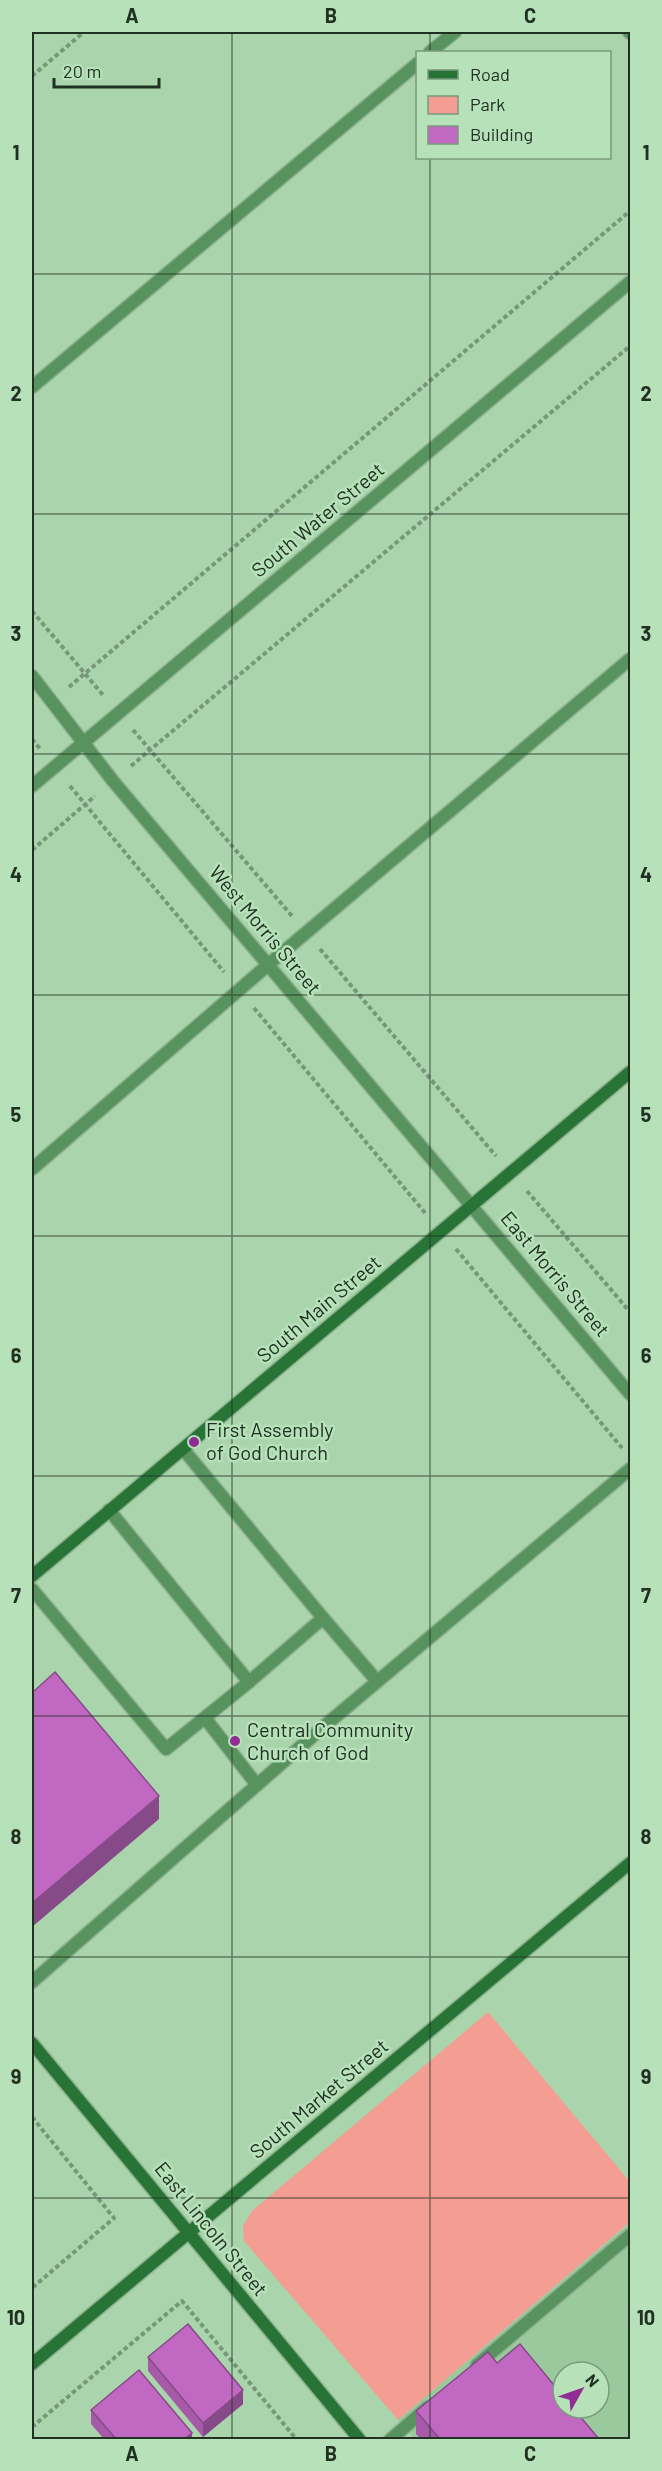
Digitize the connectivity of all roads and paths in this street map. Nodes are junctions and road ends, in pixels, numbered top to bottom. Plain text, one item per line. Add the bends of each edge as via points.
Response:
1 (84, 32) edge
2 (455, 32) edge
3 (431, 51) edge
4 (416, 64) edge
5 (32, 76) edge
6 (630, 211) edge
7 (630, 282) edge
8 (630, 346) edge
9 (32, 387) edge
10 (32, 611) edge
11 (630, 659) edge
12 (85, 674) junction
13 (32, 676) edge
14 (52, 701) junction
15 (119, 713) junction
16 (32, 739) edge
17 (84, 742) junction
18 (150, 750) junction
19 (55, 767) junction
20 (113, 781) junction
21 (32, 786) edge
22 (86, 804) junction
23 (32, 850) edge
24 (306, 933) junction
25 (268, 964) junction
26 (239, 990) junction
27 (630, 1072) edge
28 (32, 1169) edge
29 (511, 1173) junction
30 (472, 1206) junction
31 (441, 1232) junction
32 (630, 1312) edge
33 (630, 1394) edge
34 (183, 1449) junction
35 (623, 1449) dead end
36 (630, 1469) edge
37 (109, 1510) junction
38 (32, 1576) edge
39 (32, 1589) edge
40 (323, 1618) junction
41 (377, 1681) junction
42 (249, 1682) junction
43 (205, 1719) junction
44 (257, 1785) junction
45 (630, 1863) edge
46 (32, 1982) edge
47 (32, 2043) edge
48 (32, 2117) edge
49 (189, 2233) junction
50 (630, 2235) edge
51 (32, 2288) edge
52 (32, 2364) edge
53 (467, 2374) edge
54 (439, 2397) edge
55 (32, 2427) edge
56 (297, 2439) edge
57 (360, 2439) edge
58 (390, 2439) edge

1 - 5 path
2 - 3 street
4 - 9 street
6 - 12 path
7 - 15 street, South Water Street
8 - 18 path
10 - 12 path
11 - 24 street
12 - 14 path
12 - 15 path
13 - 14 street, West Morris Street
14 - 17 street, West Morris Street
15 - 17 street, South Water Street
15 - 18 path
16 - 19 path
17 - 19 street, South Water Street
17 - 20 street, West Morris Street
18 - 20 path
18 - 24 path
19 - 21 street, South Water Street
19 - 22 path
20 - 22 path
20 - 25 street, West Morris Street
22 - 23 path
22 - 26 path
24 - 25 street
24 - 29 path
25 - 26 street
25 - 30 street, West Morris Street
26 - 28 street
26 - 31 path
27 - 29 street, South Main Street
29 - 30 street, South Main Street
29 - 32 path
30 - 31 street, South Main Street
30 - 33 street, East Morris Street
31 - 34 street, South Main Street
31 - 35 path
34 - 37 street, South Main Street
34 - 40 street
36 - 41 street
37 - 38 street, South Main Street
37 - 42 street
39 - 43 street via 166,1749
40 - 41 street
40 - 42 street
41 - 44 street
42 - 43 street
43 - 44 street
44 - 46 street
45 - 49 street, South Market Street
47 - 49 street, East Lincoln Street
48 - 51 path via 114,2218
49 - 52 street, South Market Street
49 - 57 street, East Lincoln Street
50 - 53 street
54 - 58 street
55 - 56 path via 182,2301

